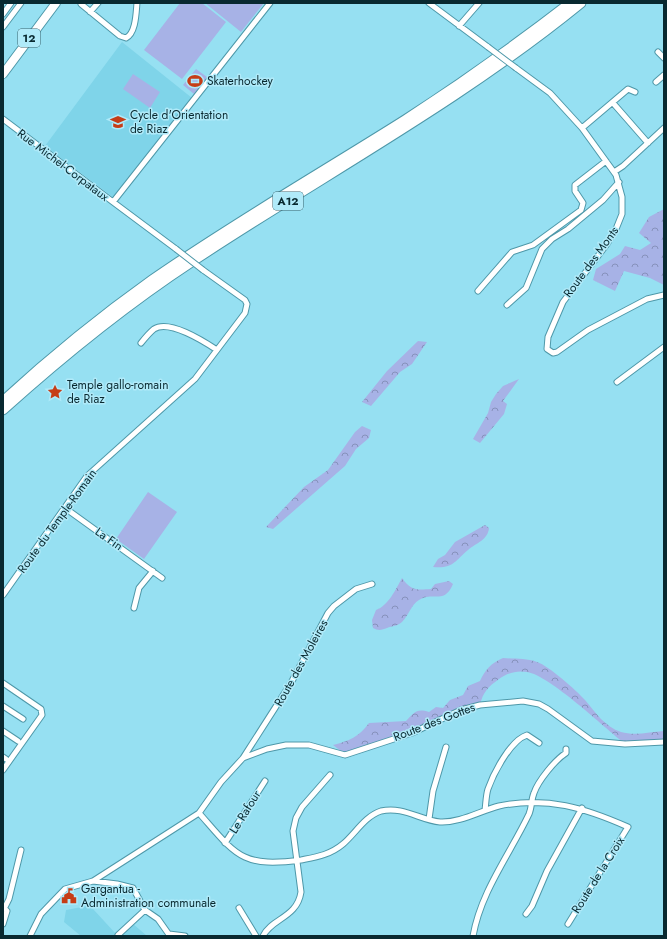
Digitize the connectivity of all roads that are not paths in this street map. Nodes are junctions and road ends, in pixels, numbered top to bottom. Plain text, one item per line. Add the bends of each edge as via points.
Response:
1 (11, 3) edge
2 (21, 3) edge
3 (56, 3) edge
4 (98, 3) edge
5 (137, 3) edge
6 (270, 3) edge
7 (429, 3) edge
8 (480, 3) edge
9 (570, 3) edge
10 (581, 3) edge
11 (81, 4) dead end
12 (4, 10) edge
13 (90, 12) junction
14 (12, 14) junction
15 (459, 26) junction
16 (3, 28) edge
17 (658, 52) dead end
18 (664, 58) edge
19 (3, 74) edge
20 (664, 75) edge
21 (656, 82) dead end
22 (635, 92) dead end
23 (613, 103) junction
24 (3, 119) edge
25 (582, 128) junction
26 (664, 128) edge
27 (648, 143) junction
28 (606, 161) junction
29 (614, 172) junction
30 (619, 182) junction
31 (113, 202) junction
32 (478, 291) dead end
33 (664, 295) edge
34 (507, 305) dead end
35 (141, 343) dead end
36 (664, 347) edge
37 (217, 350) junction
38 (617, 382) dead end
39 (3, 401) edge
40 (3, 410) edge
41 (65, 508) junction
42 (153, 571) junction
43 (162, 578) dead end
44 (372, 584) dead end
45 (3, 595) edge
46 (134, 608) dead end
47 (3, 683) edge
48 (3, 706) edge
49 (23, 719) dead end
50 (3, 731) edge
51 (18, 741) dead end
52 (664, 742) edge
53 (538, 743) dead end
54 (446, 747) dead end
55 (566, 749) dead end
56 (244, 758) junction
57 (3, 770) edge
58 (330, 775) dead end
59 (264, 781) dead end
60 (532, 802) junction
61 (582, 808) junction
62 (485, 810) junction
63 (199, 813) junction
64 (429, 819) junction
65 (225, 843) junction
66 (21, 850) dead end
67 (296, 860) junction
68 (93, 881) junction
69 (4, 907) edge
70 (239, 908) dead end
71 (145, 910) junction
72 (526, 914) dead end
73 (3, 924) edge
74 (568, 924) dead end
75 (118, 935) edge
76 (170, 935) edge
77 (30, 936) edge
78 (185, 936) edge
79 (256, 936) edge
80 (263, 936) edge
81 (473, 936) edge

1 - 12 street
2 - 14 street
3 - 19 main road, 12
4 - 13 street
5 - 13 street via 132,30 126,38
6 - 31 street, Rue Michel-Corpataux
7 - 15 street, Route des Monts
8 - 15 street
9 - 39 highway, A12 via 503,54 431,103 224,232 153,280 66,345
10 - 40 highway, A12 via 507,60 157,286 71,351
11 - 13 street
12 - 14 street
14 - 16 street
15 - 25 street, Route des Monts, bridge via 550,93
17 - 18 street
20 - 21 street
22 - 23 street via 628,89
23 - 25 street
23 - 27 street
24 - 31 street, Rue Michel-Corpataux
25 - 28 street, Route des Monts
26 - 27 street
27 - 29 street
28 - 29 street, Route des Monts
28 - 32 street via 575,185 583,203 581,210 533,245 512,252
29 - 30 street, Route des Monts
30 - 33 street, Route des Monts via 623,203 619,222 607,244 563,302 548,337 547,349 550,352 557,352 588,330 647,299
30 - 34 street via 603,200 542,249 526,288
31 - 37 street, Route du Temple-Romain, bridge via 247,304 245,313
35 - 37 street via 155,329 162,327 187,332
36 - 38 street
37 - 41 street, Route du Temple-Romain via 195,379 87,476
41 - 42 street, La Fin
41 - 45 street, Route du Temple-Romain
42 - 43 street, La Fin
42 - 46 street via 139,588
44 - 56 street, Route des Moleires via 356,589 328,613 291,683
47 - 57 street via 41,709 42,715
48 - 49 street
50 - 51 street
52 - 56 street, Route des Gottes via 625,744 592,741 548,709 539,704 523,701 480,705 461,710 412,733 345,755 310,746 286,745
53 - 62 street via 527,735 520,738 497,768 488,790
54 - 64 street via 432,791
55 - 60 street via 566,753 556,760 534,792
56 - 63 street, Route des Gottes via 221,782
58 - 67 street via 302,807 296,818 293,831
59 - 65 street, Le Rafour
60 - 61 street, Route de la Croix
60 - 62 street, Route de la Croix
60 - 81 street via 529,813 481,906
61 - 72 street
61 - 74 street, Route de la Croix via 628,828
62 - 64 street, Route de la Croix via 457,820 440,822
63 - 65 street, Route de la Croix
63 - 68 street, Route des Gottes
64 - 67 street, Route de la Croix via 401,811 380,812 368,819 342,845 332,851 321,857
65 - 67 street, Route de la Croix via 245,859 270,863
66 - 69 street via 9,899
67 - 80 street via 300,899 292,911
68 - 71 street via 133,888
68 - 77 street, Route des Gottes via 65,889 41,914
69 - 73 street via 7,911
70 - 79 street
71 - 75 street
71 - 76 street via 158,919
76 - 78 street

